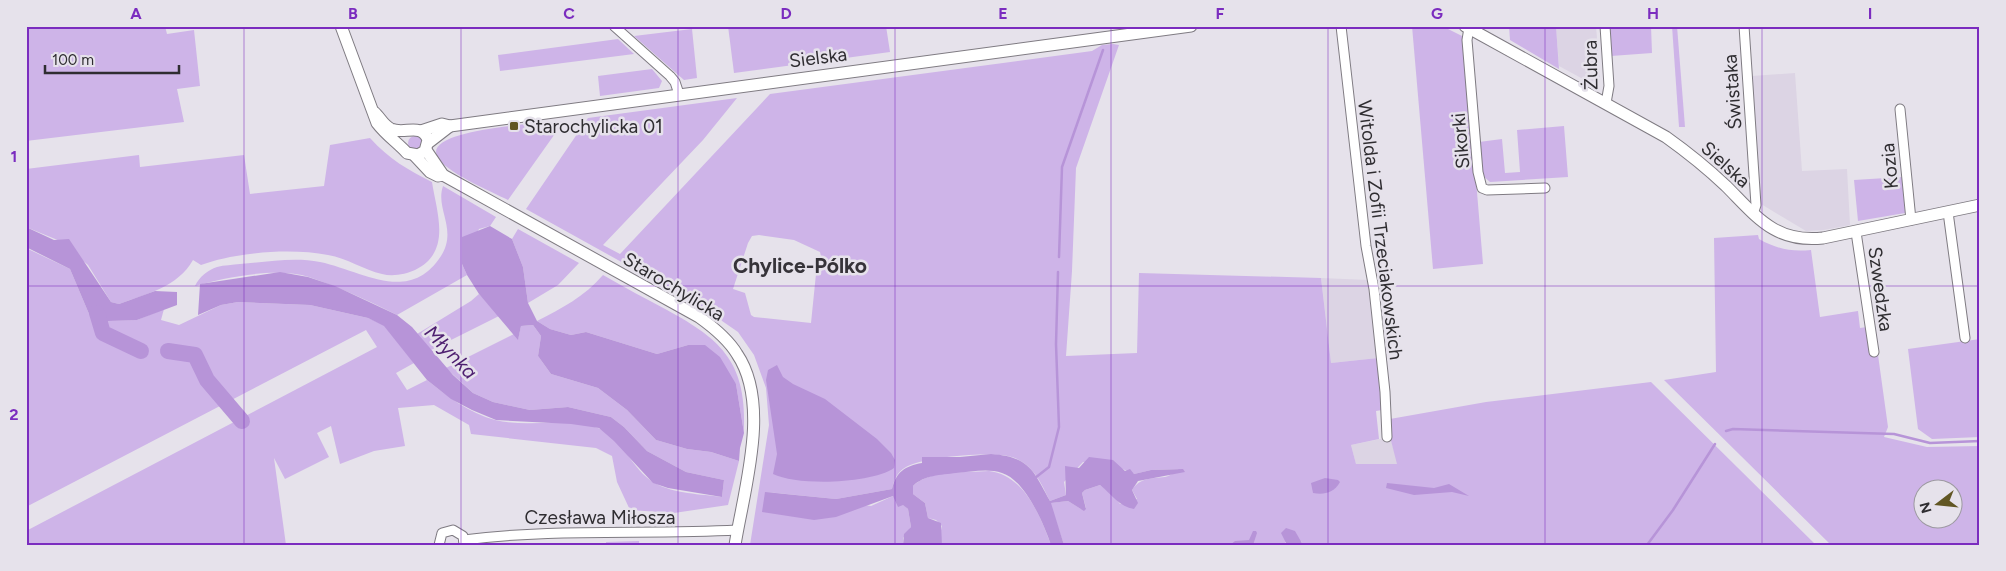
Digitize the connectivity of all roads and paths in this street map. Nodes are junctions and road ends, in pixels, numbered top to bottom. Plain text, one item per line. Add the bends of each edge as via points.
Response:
1 (340, 26) edge
2 (614, 26) edge
3 (1191, 26) edge
4 (1341, 26) edge
5 (1605, 26) edge
6 (1744, 26) edge
7 (1467, 27) edge
8 (679, 94) junction
9 (1606, 102) junction
10 (1900, 110) dead end
11 (374, 112) junction
12 (450, 126) junction
13 (422, 131) junction
14 (407, 132) junction
15 (402, 146) junction
16 (427, 146) junction
17 (415, 156) junction
18 (443, 175) junction
19 (1545, 188) dead end
20 (1980, 205) edge
21 (1948, 212) junction
22 (1753, 214) junction
23 (1911, 220) junction
24 (1856, 232) junction
25 (1965, 338) dead end
26 (1874, 352) dead end
27 (1386, 438) dead end
28 (737, 530) junction
29 (464, 542) edge
30 (439, 545) edge
31 (735, 545) edge

1 - 11 street, Starochylicka
2 - 8 street via 670,76
3 - 8 street, Sielska
4 - 27 street, Witolda i Zofii Trzeciakowskich via 1366,246 1374,289 1385,392
5 - 9 street, Żubra via 1609,86
6 - 22 street, Świstaka via 1756,205
7 - 9 street, Sielska
7 - 19 street, Sikorki via 1482,188
8 - 12 street, Sielska
9 - 22 street, Sielska via 1680,147
10 - 23 street, Kozia
11 - 14 street, Starochylicka via 388,127
11 - 15 street, Starochylicka via 383,132
12 - 13 street, Sielska via 442,124
12 - 16 street, Sielska
13 - 14 street, Starochylicka via 413,129
13 - 16 street, Starochylicka via 427,137
14 - 15 street
15 - 17 street, Starochylicka
16 - 17 street
16 - 18 street, Starochylicka
17 - 18 street, Starochylicka via 430,172
18 - 28 street, Starochylicka via 698,317 738,354 753,407 752,450
20 - 21 street, Sielska
21 - 23 street, Sielska
21 - 25 street
22 - 24 street, Sielska via 1772,230 1794,238 1811,240
23 - 24 street, Sielska
24 - 26 street, Szwedzka
28 - 29 street, Czesława Miłosza via 510,534
28 - 31 street, Starochylicka
29 - 30 street, Czesława Miłosza via 460,533 449,530 440,537

